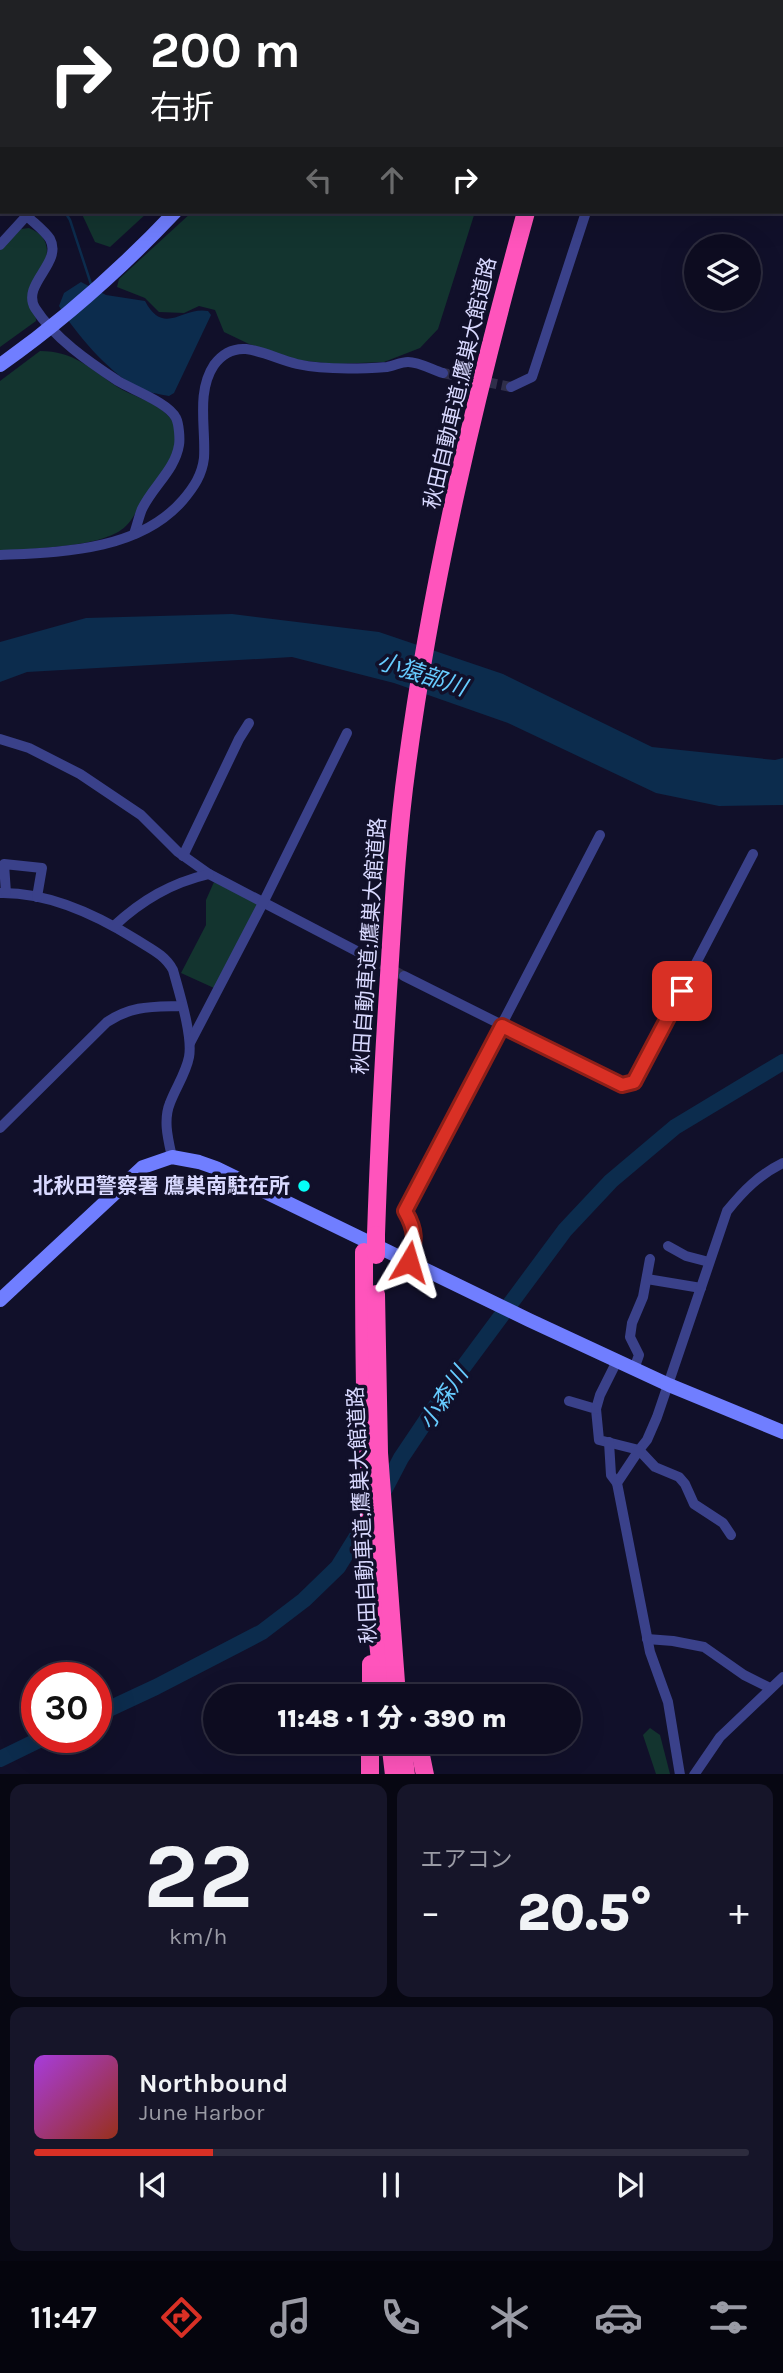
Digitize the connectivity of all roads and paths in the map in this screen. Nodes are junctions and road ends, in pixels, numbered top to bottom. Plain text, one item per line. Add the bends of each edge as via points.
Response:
1 (29, 214) edge
2 (173, 214) edge
3 (514, 214) edge
4 (525, 214) edge
5 (585, 214) edge
6 (0, 245) edge
7 (0, 365) edge
8 (443, 373) tunnel mouth
9 (511, 387) dead end
10 (134, 534) junction
11 (0, 555) edge
12 (433, 580) junction
13 (249, 723) dead end
14 (346, 733) dead end
15 (0, 739) edge
16 (600, 835) dead end
17 (753, 854) dead end
18 (183, 856) junction
19 (209, 874) junction
20 (3, 893) edge
21 (37, 897) junction
22 (264, 901) junction
23 (114, 926) junction
24 (368, 957) tunnel mouth
25 (404, 976) tunnel mouth
26 (182, 1006) junction
27 (502, 1026) junction
28 (189, 1044) junction
29 (0, 1128) edge
30 (172, 1157) junction
31 (783, 1163) edge
32 (668, 1246) dead end
33 (650, 1259) dead end
34 (409, 1262) junction
35 (709, 1262) junction
36 (648, 1279) junction
37 (701, 1288) junction
38 (0, 1300) edge
39 (617, 1361) junction
40 (634, 1369) junction
41 (668, 1385) junction
42 (569, 1401) dead end
43 (371, 1406) junction
44 (596, 1409) junction
45 (783, 1432) edge
46 (609, 1443) junction
47 (639, 1450) junction
48 (617, 1483) junction
49 (731, 1535) dead end
50 (382, 1612) junction
51 (648, 1639) junction
52 (783, 1678) edge
53 (372, 1684) edge
54 (384, 1684) edge
55 (395, 1684) edge
56 (404, 1684) edge
57 (771, 1688) junction
58 (370, 1754) edge
59 (392, 1754) edge
60 (404, 1754) edge
61 (421, 1754) edge
62 (370, 1774) edge
63 (394, 1774) edge
64 (406, 1774) edge
65 (425, 1774) edge
66 (680, 1774) edge
67 (694, 1774) edge

1 - 6 street
1 - 10 street via 52,248 35,287 34,306 58,337 176,418 180,443 172,465 142,508
2 - 7 street, bridge via 102,285
3 - 12 highway, 秋田自動車道;鷹巣大館道路 via 466,404
4 - 12 highway, 秋田自動車道;鷹巣大館道路
5 - 9 street via 532,377
8 - 10 street via 409,362 341,368 297,364 245,349 228,351 208,375 202,472 159,523
10 - 11 street via 106,544
12 - 43 highway, 秋田自動車道;鷹巣大館道路, bridge via 403,765 370,1254
13 - 18 street
14 - 22 street
15 - 18 street via 80,774 141,815
16 - 27 street
17 - 27 street via 634,1082 622,1085
18 - 19 street
19 - 22 street
19 - 23 street via 157,893
20 - 21 street
20 - 21 street via 4,864 41,868
21 - 23 street
22 - 24 street
22 - 28 street
23 - 26 street via 168,960
25 - 27 street
26 - 28 street
26 - 29 street via 123,1011
27 - 34 street via 405,1211 416,1237
28 - 30 street via 184,1072 168,1105 166,1131
30 - 34 street via 199,1162 248,1182
30 - 38 street via 143,1167
31 - 35 street via 744,1190 727,1211
32 - 35 street
33 - 36 street
34 - 39 street
35 - 37 street
36 - 37 street
36 - 40 street via 630,1337 639,1355
37 - 41 street
39 - 40 street
39 - 44 street
40 - 41 street
41 - 45 street
41 - 47 street
42 - 44 street
43 - 50 highway, 秋田自動車道;鷹巣大館道路 via 383,1512
43 - 50 highway, 秋田自動車道;鷹巣大館道路 via 370,1525
44 - 46 street via 599,1440
46 - 47 street
46 - 48 street via 611,1475
47 - 48 street
47 - 49 street via 655,1467 679,1477 694,1504 723,1523
48 - 51 street
50 - 53 highway
50 - 54 highway, 秋田自動車道;鷹巣大館道路
50 - 55 highway, 秋田自動車道;鷹巣大館道路
50 - 56 highway
51 - 57 street via 704,1647
51 - 66 street via 668,1702
52 - 57 street
57 - 67 street via 720,1737
58 - 62 highway
59 - 63 highway
60 - 64 highway
61 - 65 highway

